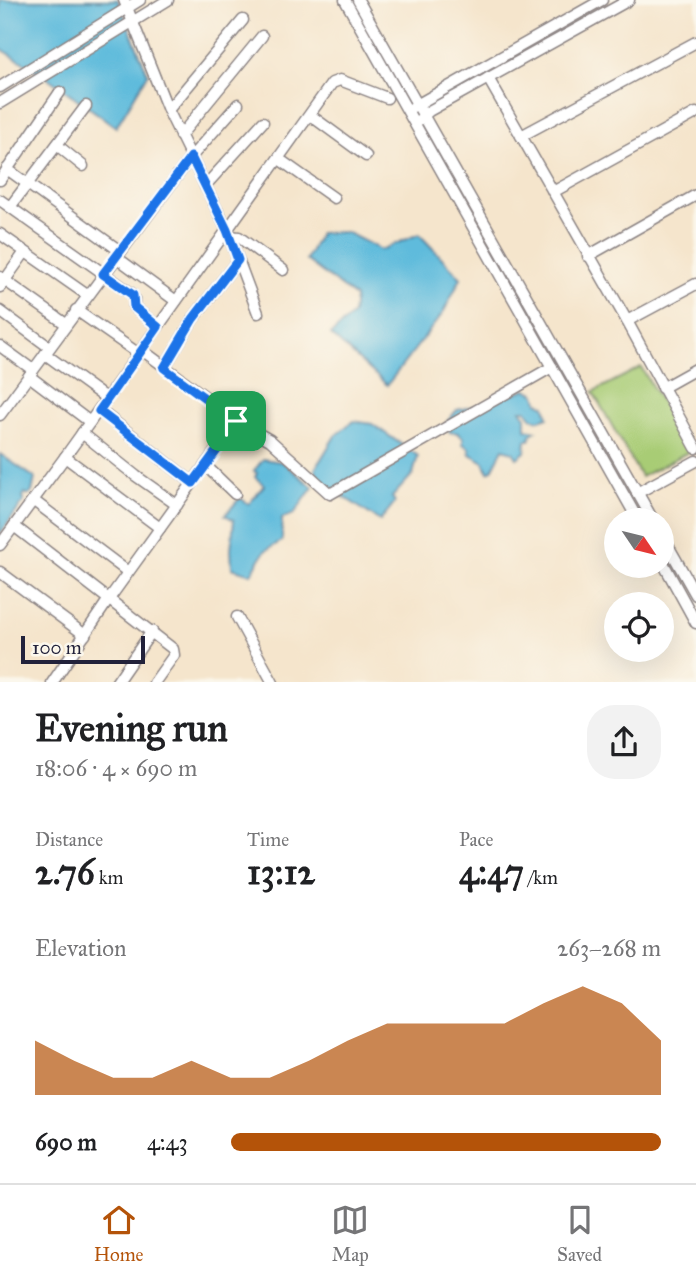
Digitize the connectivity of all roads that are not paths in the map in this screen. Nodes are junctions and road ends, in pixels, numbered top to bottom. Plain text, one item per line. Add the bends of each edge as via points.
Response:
1 (140, 0) edge
2 (168, 0) edge
3 (345, 0) edge
4 (358, 0) edge
5 (602, 0) edge
6 (629, 0) edge
7 (126, 4) edge
8 (243, 20) dead end
9 (133, 21) junction
10 (262, 36) dead end
11 (696, 42) edge
12 (488, 78) junction
13 (0, 87) edge
14 (60, 92) dead end
15 (387, 98) dead end
16 (0, 103) edge
17 (238, 104) dead end
18 (418, 104) junction
19 (86, 106) dead end
20 (168, 110) junction
21 (407, 111) junction
22 (696, 113) edge
23 (310, 115) junction
24 (424, 116) junction
25 (263, 121) dead end
26 (414, 123) junction
27 (180, 136) junction
28 (521, 136) junction
29 (57, 145) junction
30 (366, 156) dead end
31 (191, 157) junction
32 (279, 159) junction
33 (83, 166) dead end
34 (8, 169) junction
35 (0, 180) edge
36 (28, 184) junction
37 (205, 186) junction
38 (552, 192) junction
39 (696, 195) edge
40 (334, 198) dead end
41 (0, 200) edge
42 (10, 207) junction
43 (228, 233) junction
44 (0, 234) edge
45 (25, 252) junction
46 (118, 254) junction
47 (588, 256) junction
48 (238, 260) junction
49 (283, 270) dead end
50 (103, 274) junction
51 (1, 282) edge
52 (696, 284) edge
53 (86, 295) junction
54 (176, 301) junction
55 (76, 310) junction
56 (0, 311) edge
57 (258, 313) dead end
58 (627, 321) junction
59 (66, 324) junction
60 (158, 327) junction
61 (0, 346) edge
62 (47, 350) junction
63 (140, 352) junction
64 (164, 368) junction
65 (552, 368) junction
66 (696, 369) edge
67 (31, 373) junction
68 (662, 388) junction
69 (107, 399) junction
70 (99, 411) junction
71 (0, 415) edge
72 (236, 421) junction
73 (90, 422) junction
74 (82, 433) junction
75 (696, 448) edge
76 (65, 457) junction
77 (696, 461) edge
78 (205, 466) junction
79 (193, 483) junction
80 (637, 493) junction
81 (235, 494) dead end
82 (34, 500) junction
83 (177, 505) junction
84 (631, 508) edge
85 (646, 508) edge
86 (14, 526) junction
87 (160, 528) junction
88 (0, 545) edge
89 (674, 556) edge
90 (0, 572) edge
91 (128, 572) junction
92 (671, 578) edge
93 (696, 595) edge
94 (109, 599) junction
95 (237, 617) dead end
96 (696, 624) edge
97 (152, 631) junction
98 (85, 635) junction
99 (52, 682) edge
100 (116, 682) edge
101 (154, 682) edge
102 (273, 682) edge

1 - 7 street
2 - 9 street
3 - 21 street
4 - 18 street
5 - 18 street
6 - 12 street
7 - 9 street
7 - 13 street
8 - 20 street
9 - 16 street
9 - 20 street
10 - 27 street
11 - 28 street
12 - 24 street
12 - 28 street
14 - 34 street
15 - 23 street via 340,80
17 - 31 street
18 - 21 street
18 - 24 street
19 - 29 street
20 - 27 street
21 - 26 street
22 - 38 street
23 - 30 street
23 - 32 street
24 - 26 street
24 - 80 street
25 - 37 street
26 - 65 street
27 - 31 street
28 - 38 street
29 - 33 street
29 - 36 street
31 - 37 street
31 - 46 street
32 - 40 street
32 - 43 street
34 - 35 street
34 - 36 street
36 - 42 street
36 - 46 street
37 - 43 street
38 - 47 street
39 - 47 street
41 - 42 street
42 - 50 street
43 - 48 street
43 - 49 street
43 - 54 street
44 - 45 street
45 - 51 street
45 - 53 street
46 - 50 street
46 - 54 street
47 - 58 street
48 - 57 street
48 - 64 street via 193,319
50 - 53 street
50 - 60 street via 131,293 134,307
51 - 59 street
52 - 58 street
53 - 55 street
54 - 60 street
55 - 59 street
55 - 63 street
56 - 62 street
58 - 68 street
59 - 62 street
60 - 63 street
61 - 67 street
62 - 67 street
62 - 69 street
63 - 64 street
63 - 69 street
64 - 72 street
65 - 72 street via 330,494 270,440
65 - 84 street
66 - 68 street
67 - 71 street
67 - 73 street
68 - 75 street
69 - 70 street
70 - 73 street
70 - 79 street
72 - 78 street
73 - 74 street
74 - 76 street
74 - 83 street
76 - 82 street
76 - 87 street
77 - 80 street
78 - 79 street
78 - 81 street
79 - 83 street
80 - 85 street
82 - 86 street
82 - 91 street
83 - 87 street
86 - 88 street
86 - 94 street
87 - 91 street
89 - 93 street
90 - 98 street
91 - 94 street
92 - 96 street
94 - 97 street
94 - 98 street
95 - 102 street
97 - 100 street
97 - 101 street via 174,655
98 - 99 street

